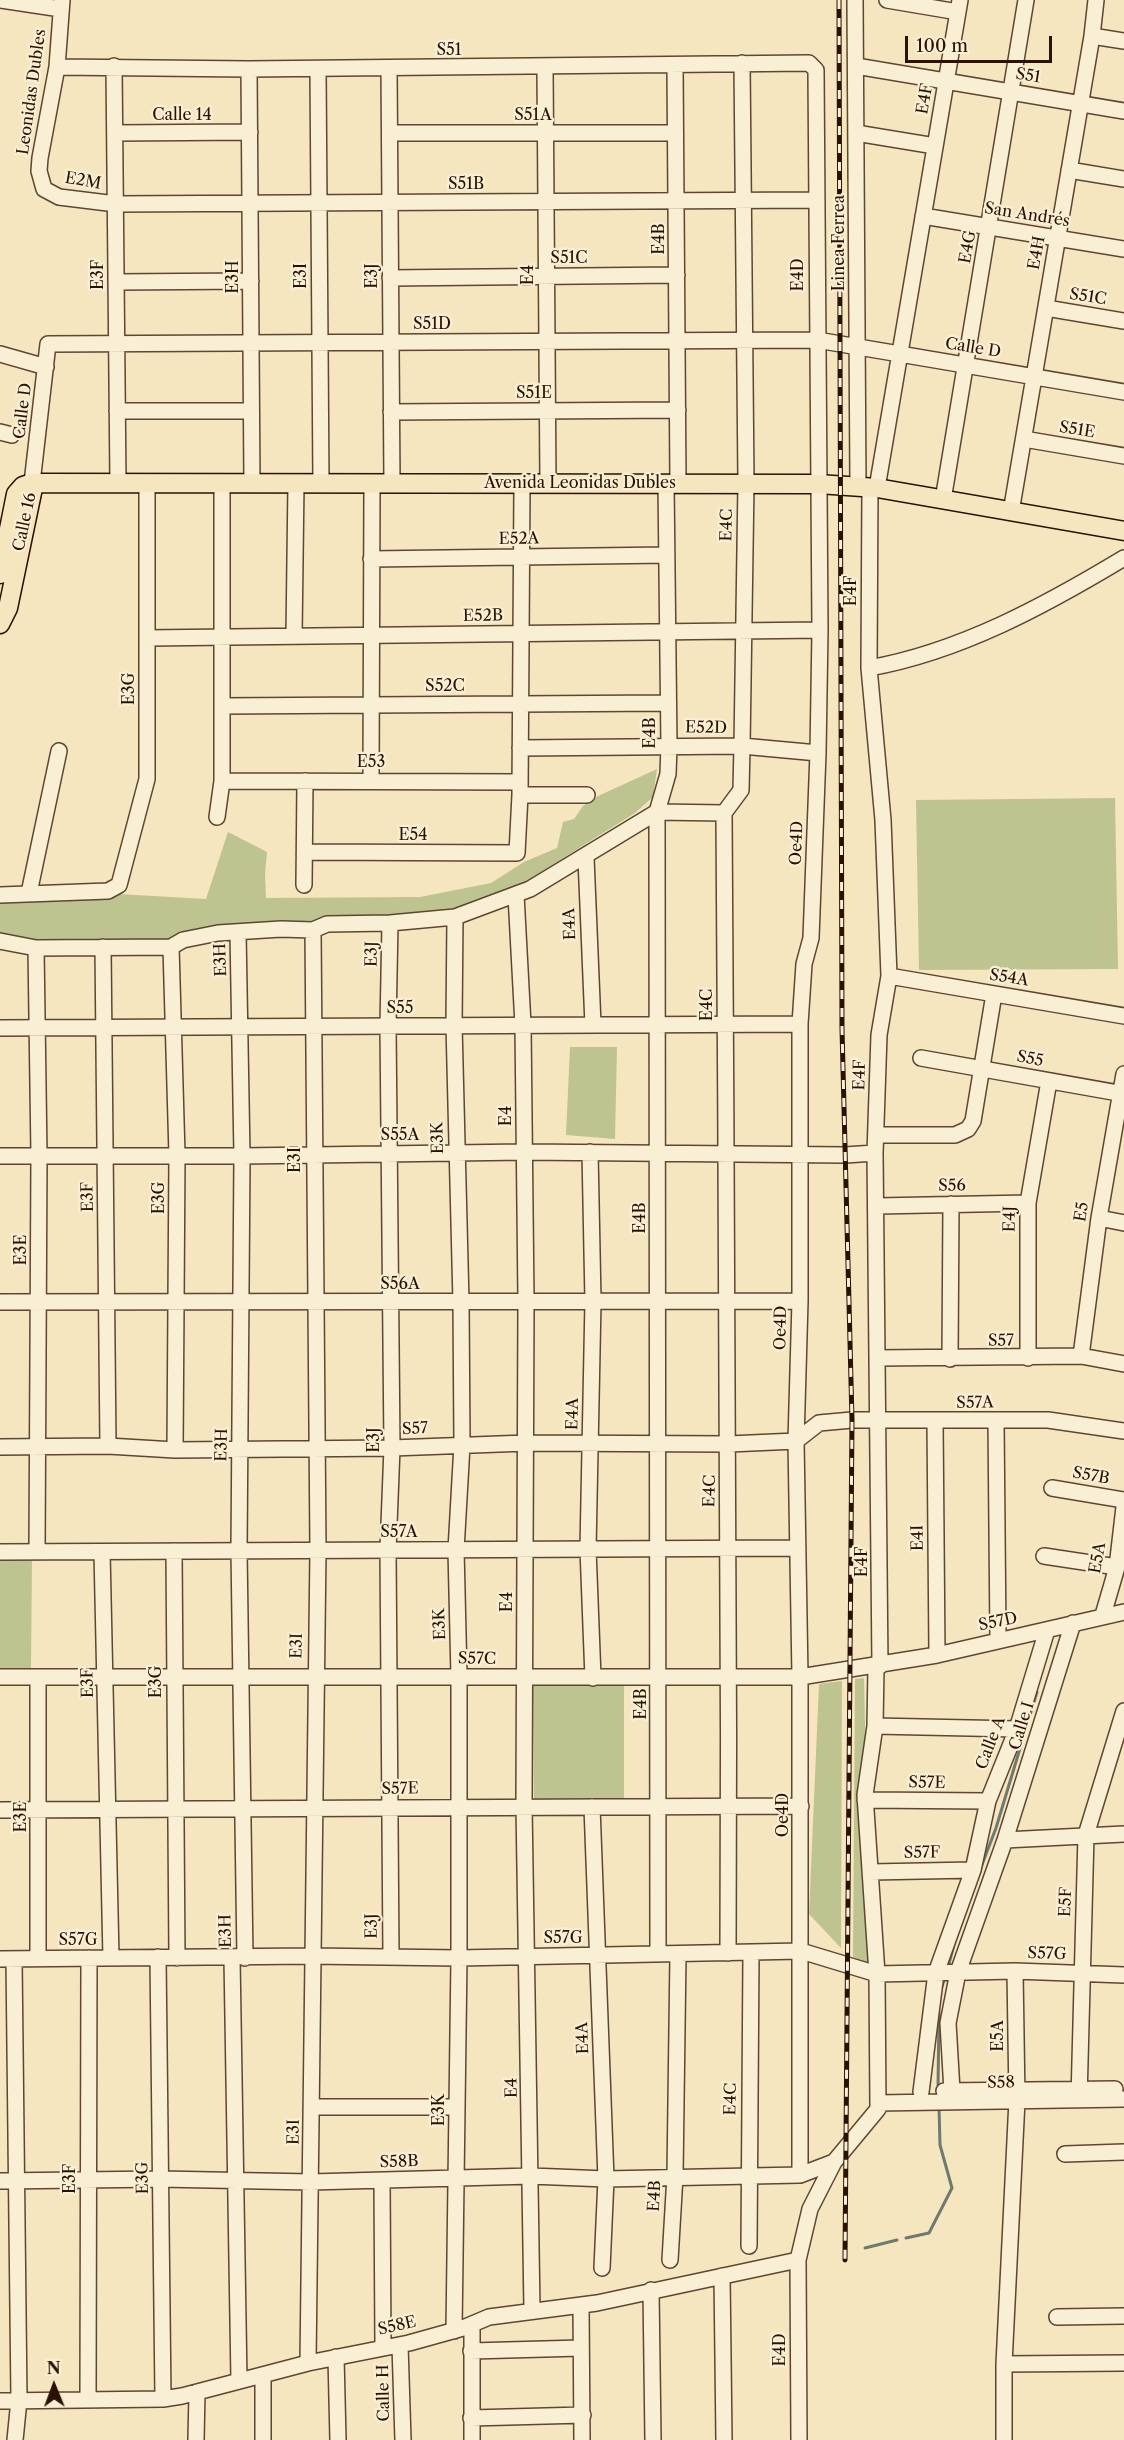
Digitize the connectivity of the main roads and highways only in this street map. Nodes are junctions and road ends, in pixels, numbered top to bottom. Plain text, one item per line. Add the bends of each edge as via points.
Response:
1 (32, 483) junction
2 (1124, 531) edge
3 (2, 550) edge
4 (0, 574) edge
5 (0, 624) edge

1 - 2 main road, Avenida Leonidas Dubles via 818,484 868,487
1 - 3 main road, Calle 16 via 16,494
1 - 5 main road, Calle 16 via 8,608
3 - 4 main road, Calle 16

